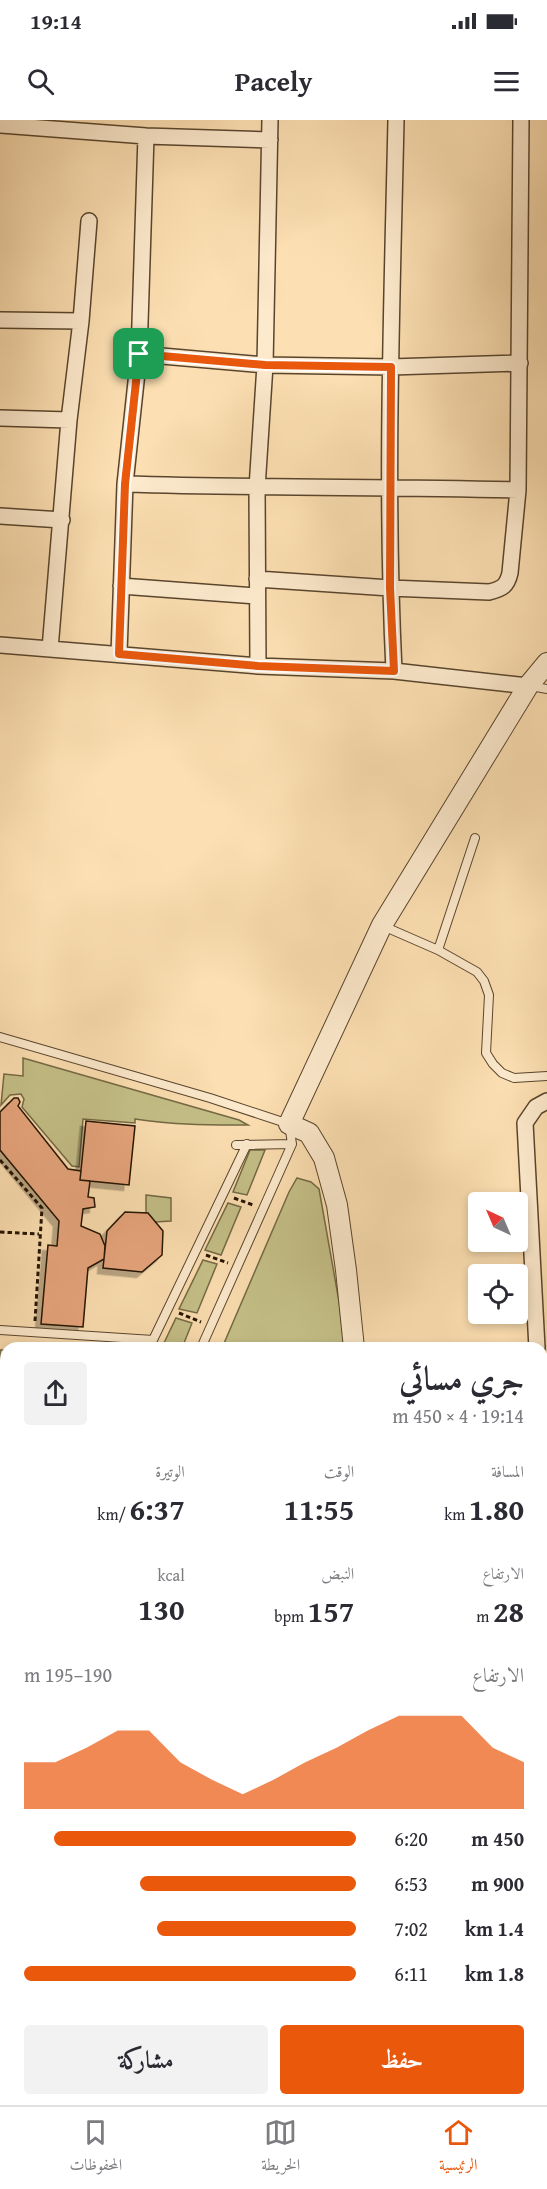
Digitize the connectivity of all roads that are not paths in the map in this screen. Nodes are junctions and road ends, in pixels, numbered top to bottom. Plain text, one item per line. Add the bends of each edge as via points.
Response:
1 (270, 120) edge
2 (396, 120) edge
3 (521, 120) edge
4 (1, 124) edge
5 (146, 136) junction
6 (270, 140) junction
7 (89, 221) dead end
8 (0, 320) edge
9 (81, 321) junction
10 (139, 354) junction
11 (520, 363) junction
12 (265, 365) junction
13 (391, 367) junction
14 (0, 418) edge
15 (69, 420) junction
16 (125, 484) junction
17 (391, 487) junction
18 (257, 488) junction
19 (518, 490) junction
20 (0, 516) edge
21 (62, 520) junction
22 (257, 579) junction
23 (120, 586) junction
24 (390, 588) junction
25 (258, 596) junction
26 (0, 645) edge
27 (50, 649) junction
28 (119, 654) junction
29 (547, 663) edge
30 (258, 666) junction
31 (394, 671) junction
32 (538, 687) edge
33 (475, 838) dead end
34 (382, 925) junction
35 (438, 950) junction
36 (0, 1037) edge
37 (547, 1076) edge
38 (547, 1101) edge
39 (289, 1124) junction
40 (247, 1144) junction
41 (292, 1144) junction
42 (236, 1145) dead end
43 (540, 1243) edge
44 (0, 1330) edge
45 (204, 1342) edge
46 (353, 1342) edge
47 (537, 1342) edge

1 - 6 street
2 - 13 street
3 - 11 street
4 - 5 street
5 - 6 street
5 - 10 street
6 - 12 street
7 - 9 street
8 - 9 street
9 - 15 street
10 - 12 street
10 - 16 street
11 - 13 street
11 - 19 street
12 - 13 street
12 - 18 street
13 - 17 street
14 - 15 street
15 - 21 street
16 - 18 street
16 - 23 street
17 - 18 street
17 - 19 street
17 - 24 street
18 - 22 street
19 - 24 street via 510,573 508,583 501,589 489,592
20 - 21 street
21 - 27 street
22 - 24 street
22 - 25 street
23 - 25 street
23 - 28 street
24 - 31 street
25 - 30 street
26 - 27 street
27 - 28 street
28 - 30 street
29 - 32 street
30 - 31 street
31 - 32 street
32 - 34 street
33 - 35 lane
34 - 35 lane
34 - 39 street
35 - 37 lane via 477,972 484,981 489,995 486,1053 492,1064 514,1078
36 - 39 lane
38 - 43 street via 536,1107 525,1123
39 - 41 lane
39 - 46 street via 309,1133 324,1158 337,1205
40 - 41 lane
40 - 42 lane
40 - 44 lane via 153,1340
41 - 45 lane
43 - 47 street

